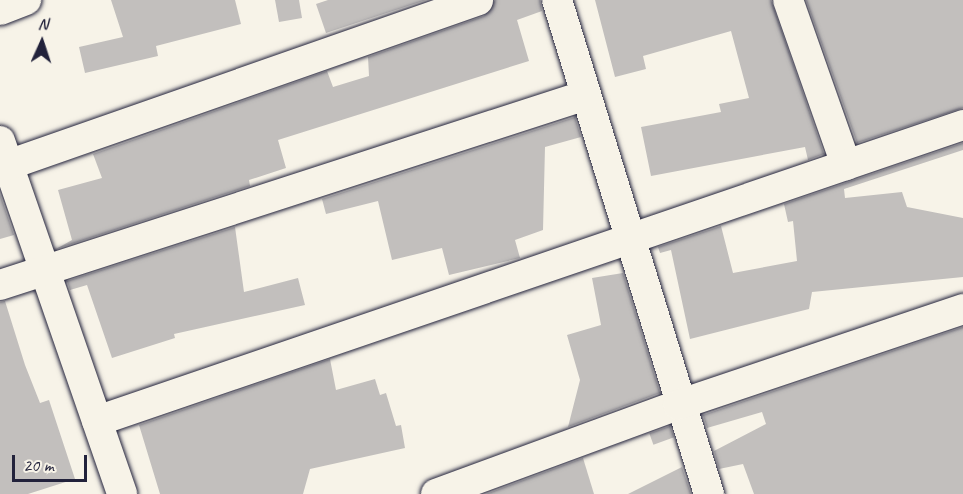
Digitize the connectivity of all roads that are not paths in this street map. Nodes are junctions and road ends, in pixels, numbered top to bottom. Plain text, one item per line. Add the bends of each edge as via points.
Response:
1 (26, 0) edge
2 (478, 0) edge
3 (557, 0) edge
4 (788, 0) edge
5 (0, 9) edge
6 (583, 96) junction
7 (963, 125) edge
8 (4, 153) edge
9 (846, 165) junction
10 (627, 242) junction
11 (41, 271) junction
12 (0, 285) edge
13 (963, 309) edge
14 (678, 405) junction
15 (97, 421) junction
16 (122, 494) edge
17 (436, 494) edge
18 (709, 494) edge

1 - 5 street
2 - 8 street
3 - 6 street
4 - 9 street
6 - 10 street
6 - 11 street
7 - 9 street
8 - 11 street
9 - 10 street
10 - 14 street
10 - 15 street
11 - 12 street
11 - 15 street
13 - 14 street
14 - 17 street
14 - 18 street
15 - 16 street

